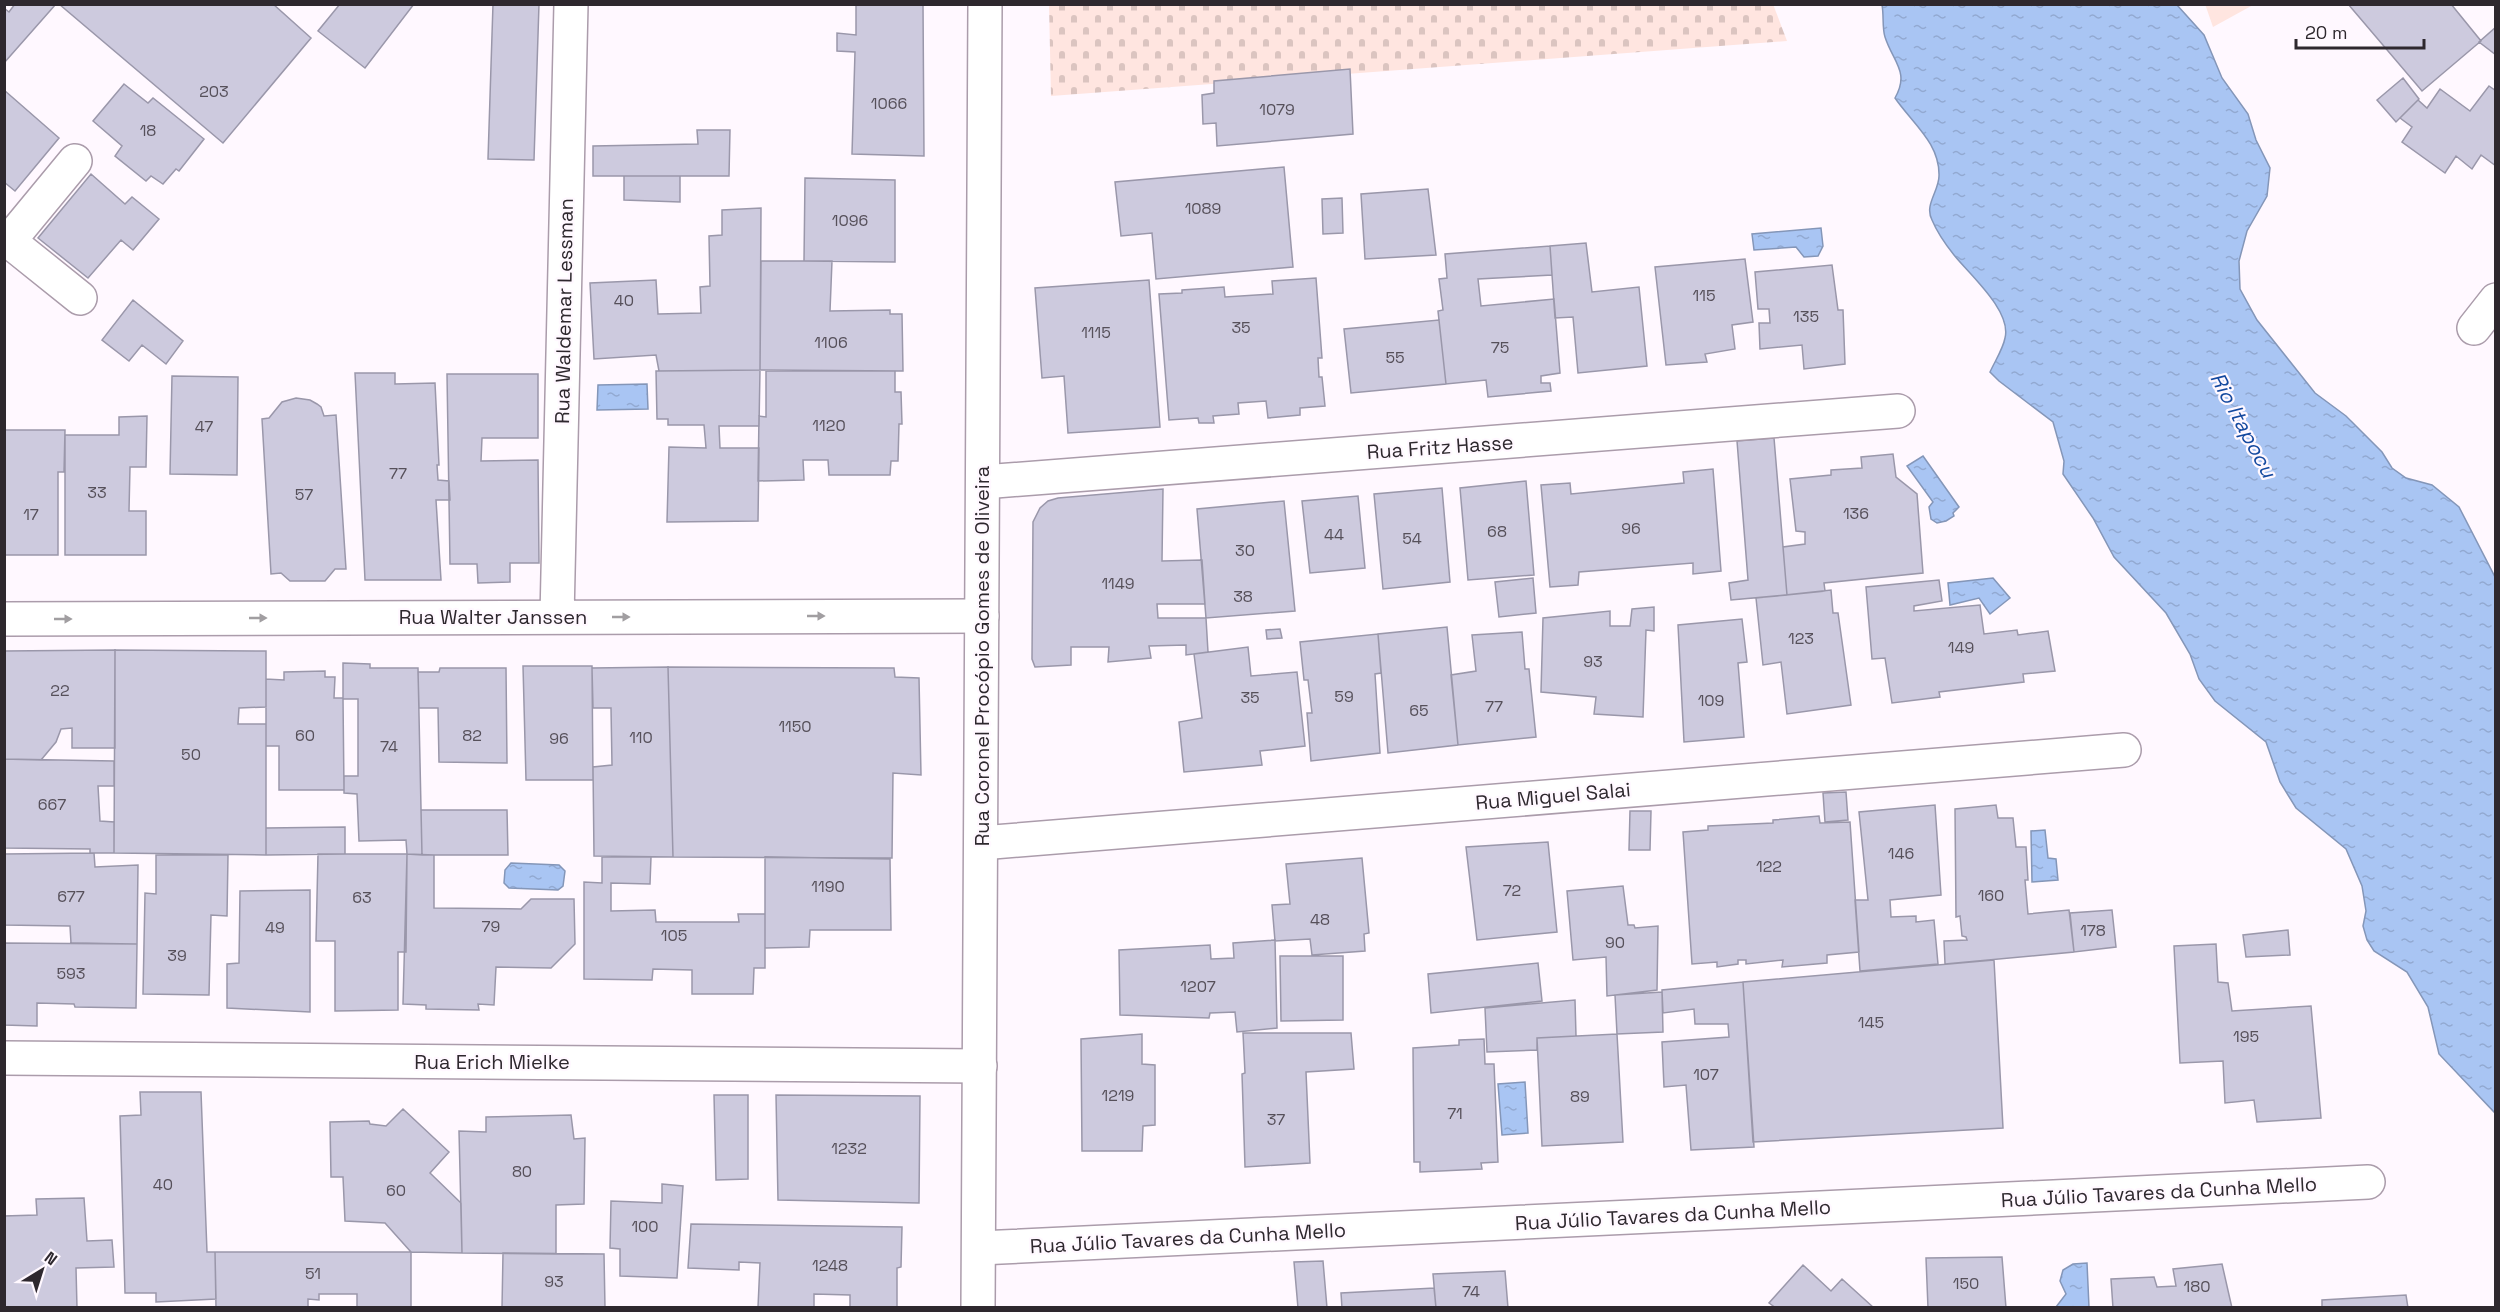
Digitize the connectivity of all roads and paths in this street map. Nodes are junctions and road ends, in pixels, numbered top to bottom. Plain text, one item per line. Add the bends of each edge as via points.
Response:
1 (571, 4) edge
2 (985, 4) edge
3 (75, 161) dead end
4 (7, 238) edge
5 (80, 298) dead end
6 (2496, 300) edge
7 (2474, 328) dead end
8 (1898, 411) dead end
9 (983, 482) junction
10 (982, 616) junction
11 (557, 617) junction
12 (4, 619) edge
13 (2124, 750) dead end
14 (981, 843) junction
15 (4, 1058) edge
16 (980, 1066) junction
17 (2368, 1182) dead end
18 (979, 1248) junction
19 (978, 1308) edge

1 - 11 street, Rua Waldemar Lessman
2 - 9 street, Rua Coronel Procópio Gomes de Oliveira
3 - 4 street
4 - 5 street
6 - 7 street
8 - 9 street, Rua Fritz Hasse
9 - 10 street, Rua Coronel Procópio Gomes de Oliveira
11 -> 10 street, Rua Walter Janssen
10 - 14 street, Rua Coronel Procópio Gomes de Oliveira
12 -> 11 street, Rua Walter Janssen
13 - 14 street, Rua Miguel Salai
14 - 16 street, Rua Coronel Procópio Gomes de Oliveira
15 - 16 street, Rua Erich Mielke
16 - 18 street, Rua Coronel Procópio Gomes de Oliveira
17 - 18 street, Rua Júlio Tavares da Cunha Mello
18 - 19 street, Rua Coronel Procópio Gomes de Oliveira

